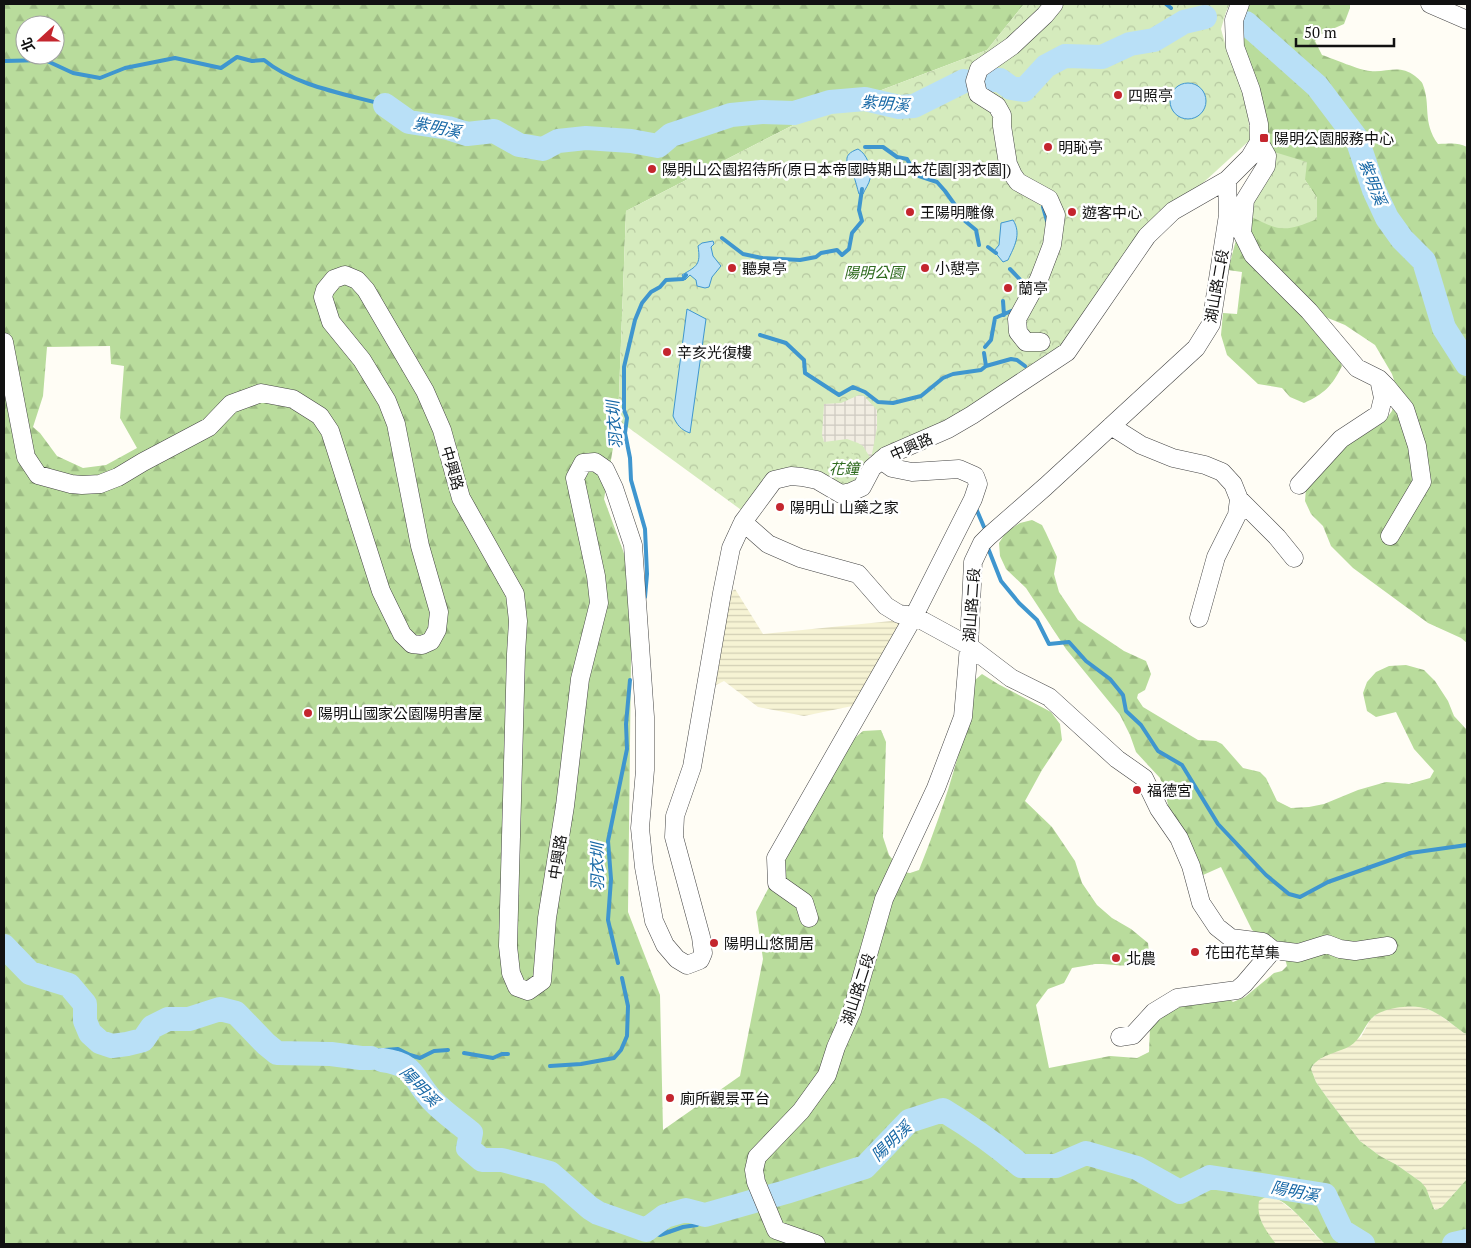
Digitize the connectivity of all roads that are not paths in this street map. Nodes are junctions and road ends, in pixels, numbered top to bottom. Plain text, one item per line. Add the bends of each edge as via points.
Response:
1 (1054, 4) edge
2 (1240, 4) edge
3 (1430, 4) edge
4 (1467, 20) edge
5 (1259, 142) junction
6 (1227, 180) junction
7 (4, 342) edge
8 (1041, 342) dead end
9 (1379, 379) junction
10 (1111, 426) junction
11 (881, 460) junction
12 (1299, 485) dead end
13 (1240, 499) junction
14 (743, 522) junction
15 (1390, 536) dead end
16 (1294, 558) dead end
17 (914, 616) junction
18 (1199, 618) dead end
19 (969, 646) junction
20 (809, 918) dead end
21 (1388, 946) dead end
22 (1273, 950) junction
23 (1120, 1037) dead end
24 (816, 1244) edge

1 - 8 street via 1020,39 979,69 975,81 978,94 997,106 1002,115 1008,164 1013,175 1018,182 1049,199 1056,215 1049,254 1017,319 1018,332 1026,342
2 - 5 street via 1234,20 1235,47 1251,90 1259,124
3 - 4 street
5 - 6 street via 1250,157
5 - 9 street via 1267,156 1266,166 1245,200 1242,233 1253,255 1309,311 1357,368
6 - 10 street, 湖山路二段 via 1228,215 1212,324 1196,348
6 - 11 street, 中興路 via 1173,211 1147,236 1067,352 948,429
7 - 14 street, 中興路 via 26,457 38,475 72,484 100,484 118,477 209,427 231,404 261,393 293,399 320,416 330,430 381,591 402,634 412,644 422,645 431,641 437,630 439,612 420,546 396,424 387,401 362,360 331,322 323,297 334,279 345,275 357,280 366,290 426,391 442,430 461,498 515,594 518,621 508,946 511,973 517,986 528,991 542,981 547,918 580,680 598,603 596,576 575,478 583,464 595,462 605,469 633,545 645,717 640,828 644,867 654,921 665,945 687,965 700,960 702,937 674,837 675,816 692,767 731,548
9 - 12 street via 1383,398 1379,414 1341,438
9 - 15 street via 1405,409 1418,446 1422,482
10 - 13 street via 1141,445 1222,472
10 - 19 street, 湖山路二段 via 982,543 973,562
11 - 14 street, 中興路 via 872,468 862,487 851,492 840,494 817,480 802,477 774,480
11 - 17 street via 892,468 912,472 959,469 975,476 978,484
13 - 16 street
13 - 18 street via 1237,515 1216,557
14 - 17 street via 768,544 800,558 858,574 886,606 899,614
17 - 19 street
17 - 20 street via 776,858 777,883 804,902
19 - 22 street via 1011,678 1049,697 1117,759 1144,778 1159,810 1179,838 1192,866 1201,903 1217,928 1231,938 1263,942
19 - 24 street, 湖山路二段 via 963,717 936,788 884,899 852,1011 827,1075 801,1111 757,1157 756,1182 776,1230
21 - 22 street via 1355,951 1340,950 1327,944 1298,953
22 - 23 street via 1237,990 1178,998 1154,1012 1134,1035

